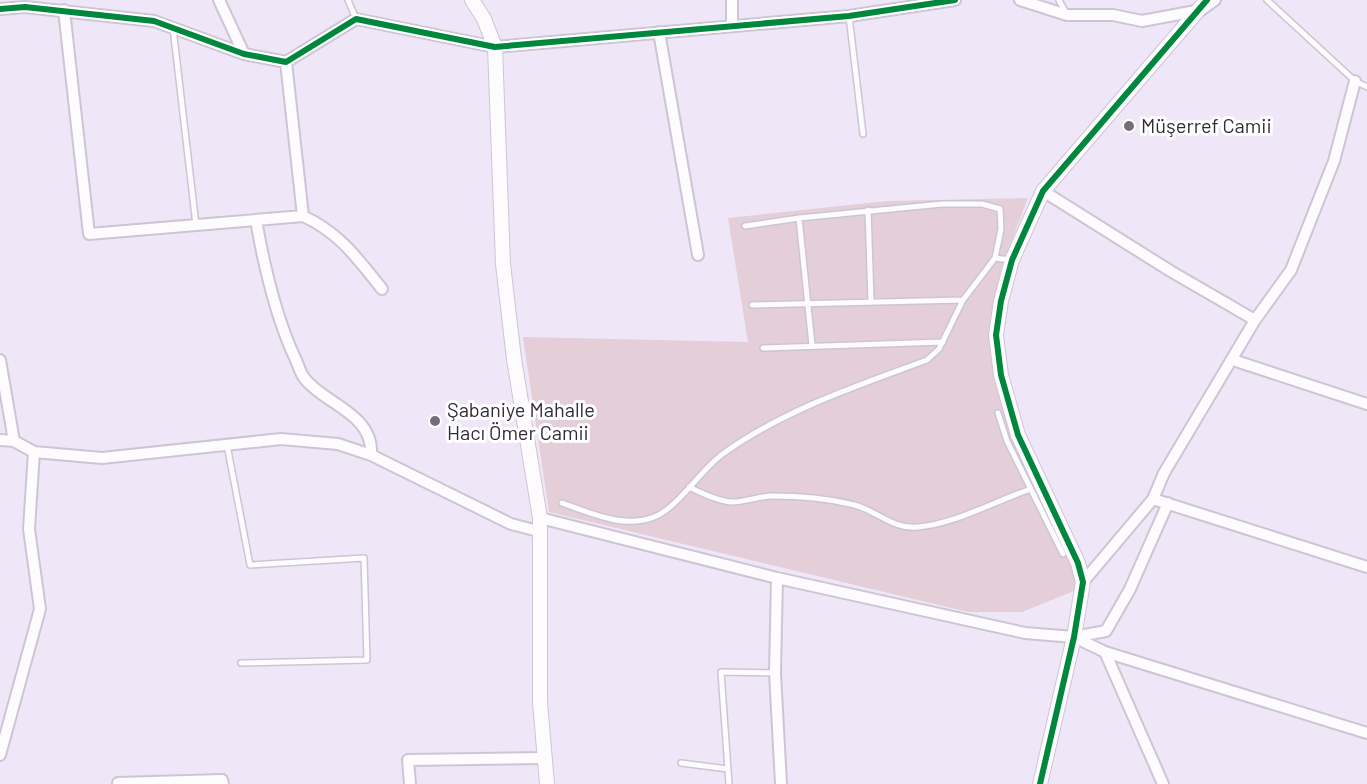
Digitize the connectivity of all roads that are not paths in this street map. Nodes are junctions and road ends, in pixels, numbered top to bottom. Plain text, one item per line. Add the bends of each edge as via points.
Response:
1 (219, 0) edge
2 (348, 0) edge
3 (472, 0) edge
4 (732, 0) edge
5 (955, 0) edge
6 (1020, 0) edge
7 (1059, 0) edge
8 (1215, 0) edge
9 (1267, 0) edge
10 (1204, 5) edge
11 (69, 7) edge
12 (0, 9) edge
13 (1067, 15) junction
14 (849, 16) junction
15 (357, 19) junction
16 (732, 25) junction
17 (173, 28) junction
18 (659, 32) junction
19 (495, 47) junction
20 (244, 54) junction
21 (286, 62) junction
22 (1355, 81) junction
23 (1367, 87) edge
24 (863, 134) dead end
25 (1043, 191) junction
26 (868, 210) junction
27 (303, 216) junction
28 (799, 218) junction
29 (256, 220) junction
30 (196, 225) junction
31 (745, 226) dead end
32 (698, 255) dead end
33 (995, 258) junction
34 (1012, 260) junction
35 (382, 289) dead end
36 (963, 300) junction
37 (872, 301) junction
38 (808, 303) junction
39 (752, 305) dead end
40 (1255, 320) junction
41 (943, 342) junction
42 (812, 345) junction
43 (763, 348) dead end
44 (0, 360) edge
45 (1233, 360) junction
46 (1367, 404) edge
47 (998, 413) dead end
48 (0, 440) edge
49 (14, 441) junction
50 (227, 445) junction
51 (34, 452) junction
52 (371, 455) junction
53 (689, 487) junction
54 (1031, 489) junction
55 (1153, 499) junction
56 (562, 503) dead end
57 (1167, 503) junction
58 (539, 525) junction
59 (1063, 554) dead end
60 (1367, 567) edge
61 (777, 578) junction
62 (1083, 582) junction
63 (1074, 637) junction
64 (1105, 652) junction
65 (241, 663) dead end
66 (775, 673) junction
67 (1367, 733) edge
68 (0, 755) edge
69 (545, 759) junction
70 (681, 764) dead end
71 (728, 769) junction
72 (118, 783) edge
73 (223, 784) edge
74 (410, 784) edge
75 (547, 784) edge
76 (729, 784) edge
77 (781, 784) edge
78 (1040, 784) edge
79 (1163, 784) edge

1 - 20 street
2 - 15 lane
3 - 19 street
4 - 16 street
5 - 14 street
6 - 13 street
7 - 13 lane
8 - 10 street
9 - 22 lane
10 - 13 street via 1142,21 1113,15
10 - 25 street
11 - 12 street
11 - 17 street via 154,21
11 - 30 street via 89,234
14 - 16 street
14 - 24 lane
15 - 19 street
15 - 21 street
16 - 18 street
17 - 20 street
17 - 30 lane
18 - 19 street
18 - 32 street
19 - 58 street via 503,264
20 - 21 street
21 - 27 street
22 - 23 lane
22 - 40 street via 1334,161 1291,270
25 - 34 street
25 - 40 street
26 - 28 lane
26 - 33 lane via 942,204 982,204 1000,209 1001,229
26 - 37 lane
27 - 29 street
27 - 35 street via 340,238
28 - 31 lane
28 - 38 lane
29 - 30 street
29 - 52 street via 265,267 290,347 305,379 350,413 367,432
33 - 34 lane
33 - 36 lane
34 - 62 street via 996,336 1001,375 1018,435 1078,563
36 - 37 lane
36 - 41 lane
37 - 38 lane
38 - 39 lane
38 - 42 lane
40 - 45 street
41 - 42 lane
41 - 53 lane via 927,360 808,405 764,428 723,454
42 - 43 lane
44 - 49 street
45 - 46 street
45 - 55 street via 1164,473
47 - 54 lane
48 - 49 street
49 - 51 street
50 - 51 street via 102,458
50 - 52 street via 281,439 339,444
50 - 65 lane via 250,565 364,558 367,660
51 - 68 street via 29,528 40,609
52 - 58 street via 511,524
53 - 54 lane via 732,502 771,496 845,502 862,506 892,523 917,528 953,520
53 - 56 lane via 656,517 631,522
54 - 59 lane
55 - 57 street
55 - 62 street
57 - 60 street
57 - 63 street via 1130,589 1106,631
58 - 61 street
58 - 69 street via 540,702
61 - 63 street via 1025,633
61 - 66 street
62 - 63 street
63 - 64 street
63 - 78 street
64 - 67 street
64 - 79 street
66 - 71 lane via 721,672
66 - 77 street
69 - 74 street via 408,760
69 - 75 street
70 - 71 lane
71 - 76 lane
72 - 73 street via 222,780

